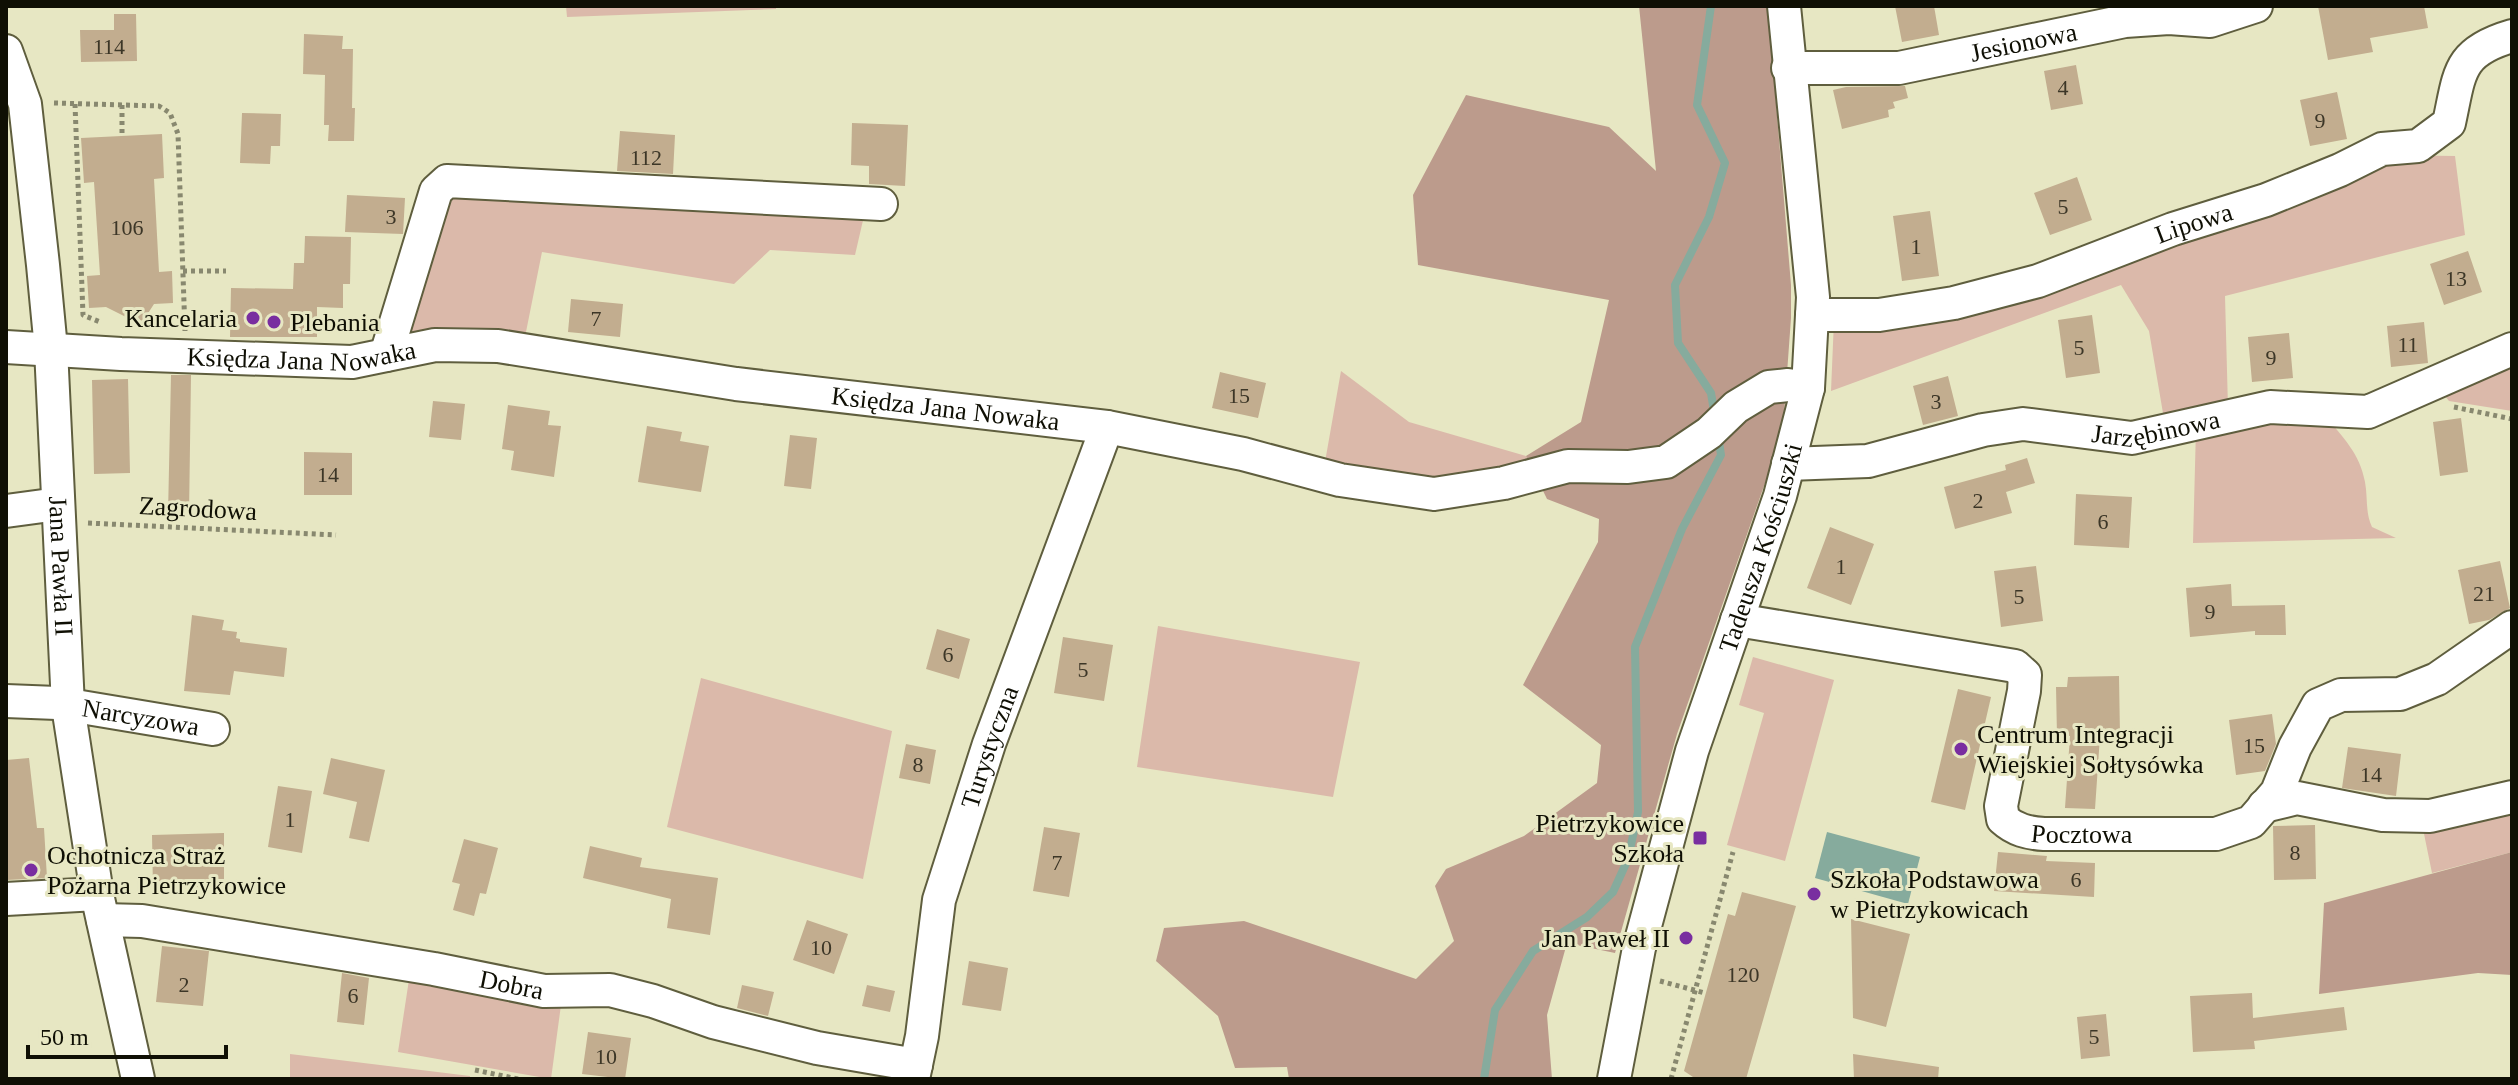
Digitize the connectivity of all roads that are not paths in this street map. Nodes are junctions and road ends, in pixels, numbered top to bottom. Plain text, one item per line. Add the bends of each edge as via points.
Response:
1 (1784, 6) edge
2 (2256, 6) edge
3 (2512, 36) edge
4 (6, 51) edge
5 (1788, 68) junction
6 (19, 162) edge
7 (881, 204) dead end
8 (1812, 315) junction
9 (6, 347) edge
10 (51, 349) junction
11 (2512, 349) edge
12 (386, 355) junction
13 (1808, 388) junction
14 (1107, 427) junction
15 (1788, 464) junction
16 (6, 511) edge
17 (59, 513) junction
18 (1737, 620) junction
19 (2512, 627) edge
20 (6, 701) edge
21 (68, 706) junction
22 (213, 729) dead end
23 (2512, 797) edge
24 (2264, 806) junction
25 (6, 899) edge
26 (100, 907) junction
27 (915, 1072) edge
28 (138, 1079) edge
29 (1614, 1079) edge

1 - 5 street, Tadeusza Kościuszki
2 - 5 street, Jesionowa via 2210,21 2125,21 1899,68
3 - 8 street, Lipowa via 2489,42 2468,57 2449,123 2418,146 2382,149 2266,200 2038,281 1939,306 1879,315
4 - 6 street, Jana Pawła II via 25,104
5 - 8 street, Tadeusza Kościuszki
6 - 10 street, Jana Pawła II
7 - 12 street via 447,181 436,191
8 - 13 street, Tadeusza Kościuszki
9 - 10 street, Księdza Jana Nowaka
10 - 12 street, Księdza Jana Nowaka via 352,362
10 - 17 street, Jana Pawła II
11 - 15 street, Jarzębinowa via 2368,412 2270,407 2132,438 2023,424 1868,461
12 - 14 street, Księdza Jana Nowaka via 435,345 498,346 736,384
13 - 14 street, Księdza Jana Nowaka via 1769,387 1666,462 1568,466 1434,494 1340,480
13 - 15 street, Tadeusza Kościuszki
14 - 27 street, Turystyczna via 989,744 939,900
15 - 18 street, Tadeusza Kościuszki
16 - 17 street
17 - 21 street, Jana Pawła II
18 - 24 street, Pocztowa via 2015,666 2025,675 2024,691 2001,806 2003,819 2027,833 2216,834 2251,822
18 - 29 street, Tadeusza Kościuszki via 1692,751 1657,879
19 - 24 street, Pocztowa via 2437,679 2400,694 2341,695 2318,705 2277,792
20 - 21 street, Narcyzowa
21 - 22 street, Narcyzowa
21 - 26 street, Jana Pawła II
23 - 24 street via 2430,816 2383,815 2297,798
25 - 26 street, Dobra
26 - 27 street, Dobra via 142,921 544,991 610,990 713,1022
26 - 28 street, Jana Pawła II

